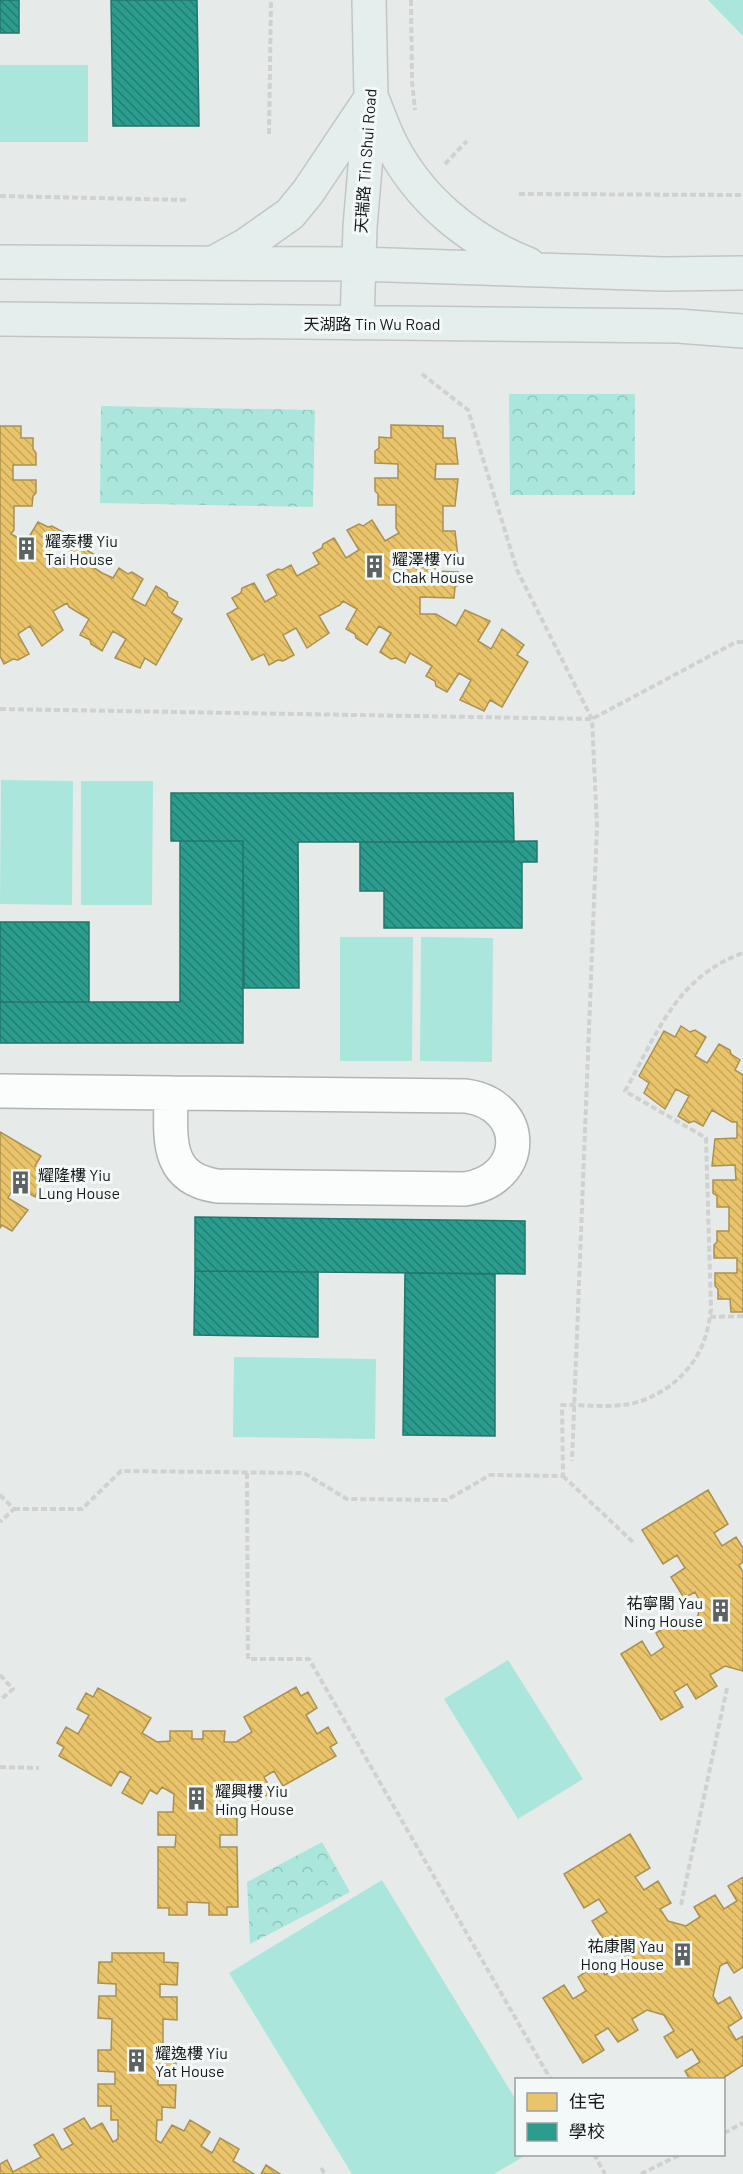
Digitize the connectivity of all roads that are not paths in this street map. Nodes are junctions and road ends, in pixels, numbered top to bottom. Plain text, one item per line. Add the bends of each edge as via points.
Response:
1 (369, 0) edge
2 (371, 96) junction
3 (0, 262) edge
4 (212, 264) junction
5 (359, 264) junction
6 (545, 270) junction
7 (743, 273) edge
8 (0, 319) edge
9 (357, 323) junction
10 (743, 331) edge
11 (0, 1091) edge
12 (171, 1093) junction

1 - 2 main road, 天瑞路 Tin Shui Road
2 - 4 main road via 290,214
2 - 5 main road, 天瑞路 Tin Shui Road
2 - 6 main road via 389,141 417,186 476,238
3 - 4 main road
4 - 5 main road
5 - 6 main road
5 - 9 main road, 天瑞路 Tin Shui Road
6 - 7 main road
8 - 9 main road, 天湖路 Tin Wu Road
9 - 10 main road, 天湖路 Tin Wu Road via 678,326
11 - 12 lane
12 - 12 lane via 481,1098 504,1116 513,1143 510,1158 493,1180 465,1189 202,1184 184,1172 172,1154

